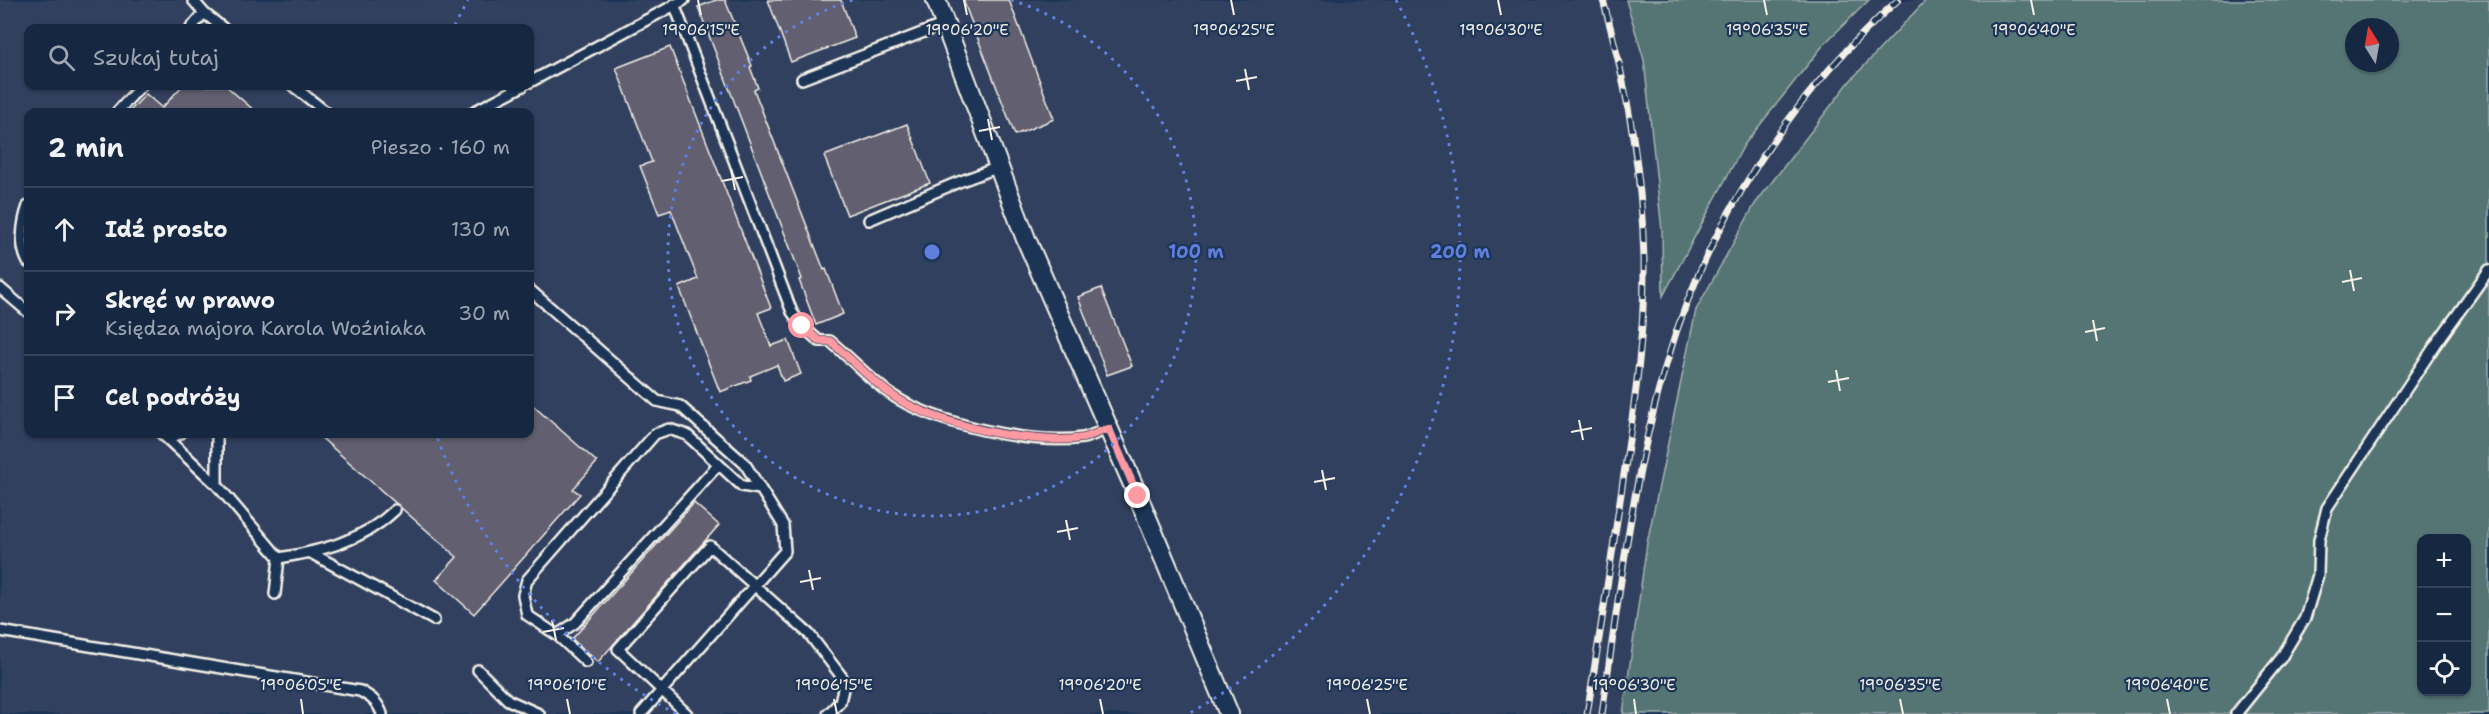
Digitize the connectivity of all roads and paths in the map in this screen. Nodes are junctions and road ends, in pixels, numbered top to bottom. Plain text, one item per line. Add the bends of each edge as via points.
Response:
1 (193, 0) edge
2 (684, 0) edge
3 (936, 0) edge
4 (674, 4) junction
5 (204, 13) junction
6 (194, 24) edge
7 (218, 24) edge
8 (945, 24) junction
9 (802, 79) dead end
10 (534, 80) edge
11 (137, 90) edge
12 (297, 90) edge
13 (515, 90) edge
14 (121, 108) edge
15 (321, 108) edge
16 (481, 108) edge
17 (999, 168) junction
18 (869, 220) dead end
19 (24, 228) edge
20 (24, 255) edge
21 (2489, 270) edge
22 (0, 288) edge
23 (534, 293) edge
24 (24, 309) edge
25 (1109, 429) junction
26 (166, 438) edge
27 (217, 438) edge
28 (718, 465) junction
29 (216, 485) junction
30 (760, 489) junction
31 (395, 510) dead end
32 (311, 553) junction
33 (279, 558) junction
34 (756, 585) junction
35 (276, 594) dead end
36 (434, 620) dead end
37 (0, 631) edge
38 (557, 635) junction
39 (586, 662) dead end
40 (478, 670) dead end
41 (662, 690) junction
42 (528, 712) edge
43 (382, 714) edge
44 (539, 714) edge
45 (641, 714) edge
46 (687, 714) edge
47 (828, 714) edge
48 (1229, 714) edge
49 (2236, 714) edge

1 - 5 lane
2 - 4 lane
3 - 8 street
4 - 10 lane
4 - 25 lane via 792,312 802,326 819,341 830,341 890,393 952,422 1017,437 1056,439 1084,438
5 - 6 lane
5 - 7 lane
8 - 9 lane
8 - 17 street
11 - 14 lane
12 - 15 lane
13 - 16 lane
17 - 18 lane
17 - 25 street
19 - 20 lane
21 - 49 lane via 2327,508 2319,540 2318,575 2305,618 2281,658
22 - 24 lane
23 - 30 lane via 657,401 680,406 745,464
25 - 48 street
26 - 29 lane
27 - 29 lane
28 - 30 lane via 741,486
28 - 38 lane via 575,623
28 - 38 lane via 687,435 669,429 655,434 527,580 523,595 527,615
29 - 33 lane
30 - 34 lane via 783,525 785,551
31 - 32 lane via 345,543
32 - 33 lane
32 - 36 lane
33 - 35 lane
34 - 41 lane
34 - 41 lane via 710,546 618,649
34 - 47 lane via 809,634 842,677 840,702
37 - 43 lane via 360,692 371,697
38 - 39 lane
40 - 42 lane via 508,700
41 - 45 lane
41 - 46 lane
42 - 44 lane

